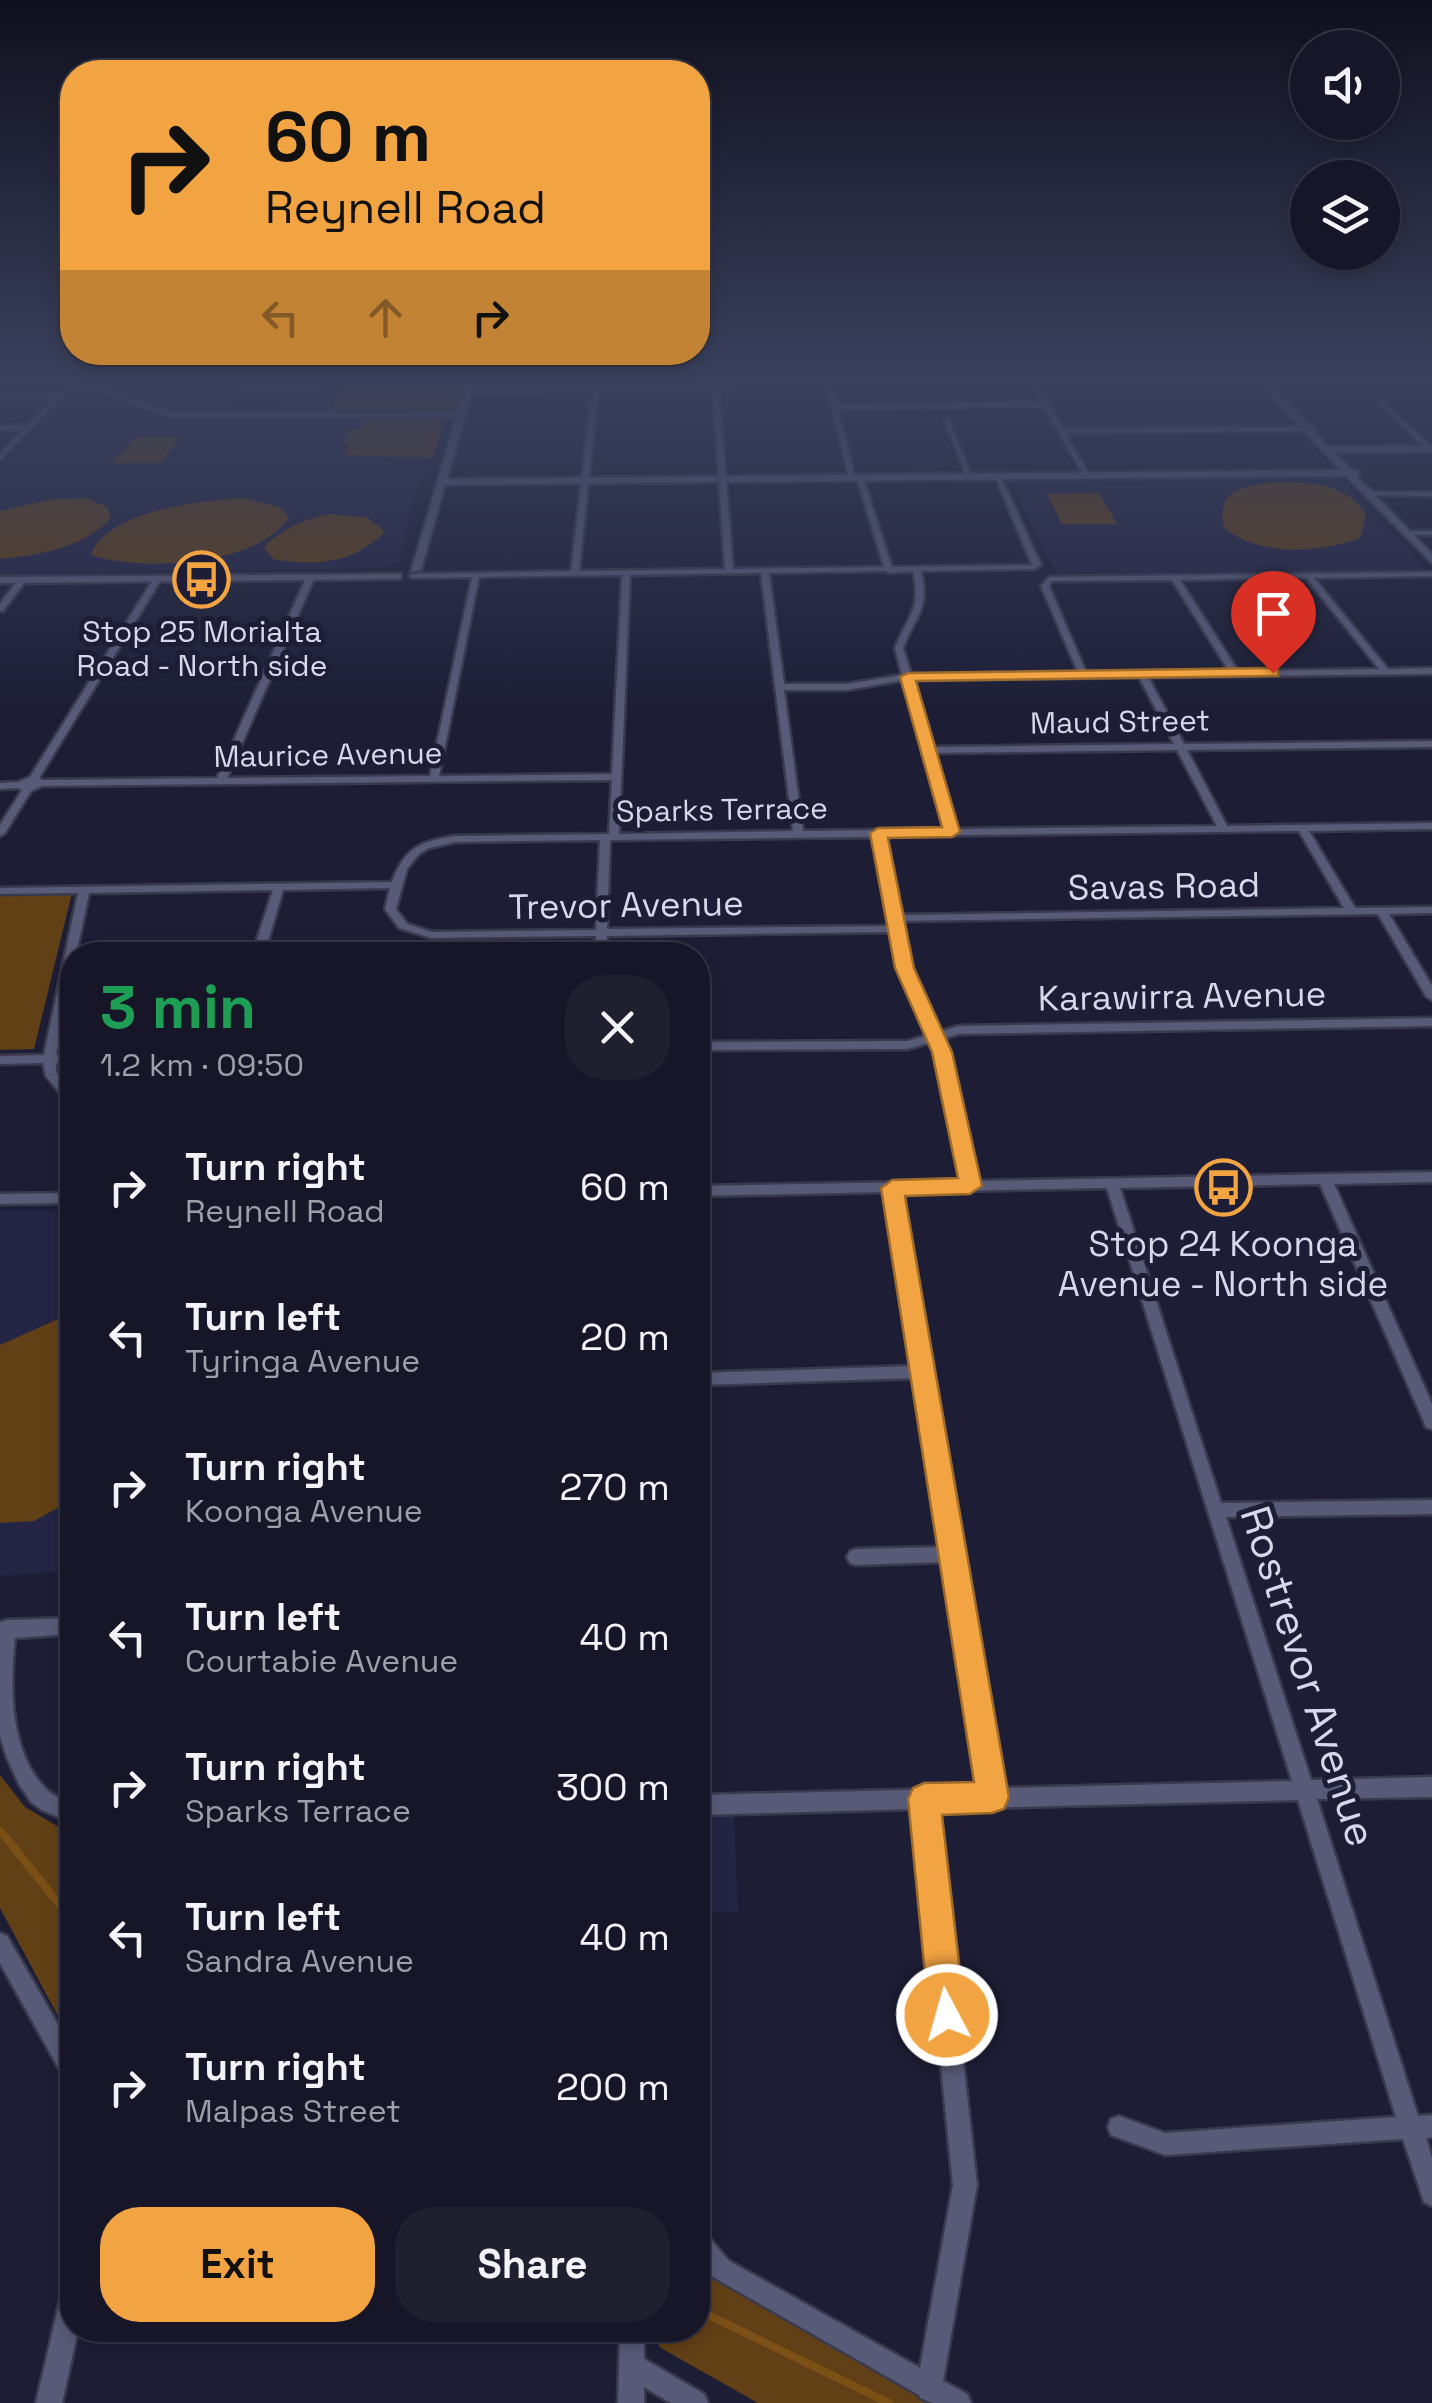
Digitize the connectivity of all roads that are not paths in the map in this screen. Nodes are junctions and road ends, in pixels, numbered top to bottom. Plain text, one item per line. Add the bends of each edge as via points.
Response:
1 (438, 489) edge
2 (585, 489) edge
3 (723, 489) edge
4 (860, 489) edge
5 (1004, 489) edge
6 (1367, 489) edge
7 (1372, 494) junction
8 (1432, 494) edge
9 (1413, 533) junction
10 (1432, 533) edge
11 (1432, 553) edge
12 (1432, 560) edge
13 (407, 570) junction
14 (889, 570) junction
15 (917, 570) junction
16 (729, 572) junction
17 (765, 572) junction
18 (575, 574) junction
19 (626, 574) junction
20 (1432, 574) edge
21 (476, 575) junction
22 (311, 576) junction
23 (1308, 576) junction
24 (1174, 577) junction
25 (158, 578) junction
26 (22, 579) junction
27 (0, 580) edge
28 (0, 608) edge
29 (1432, 671) edge
30 (1386, 672) junction
31 (1235, 673) junction
32 (1142, 674) junction
33 (1083, 675) junction
34 (908, 677) junction
35 (780, 687) junction
36 (1432, 744) edge
37 (1179, 747) junction
38 (929, 750) junction
39 (617, 777) junction
40 (434, 779) junction
41 (220, 782) junction
42 (30, 784) junction
43 (0, 786) edge
44 (1432, 826) edge
45 (1222, 828) junction
46 (1302, 828) junction
47 (952, 832) junction
48 (0, 833) edge
49 (878, 833) junction
50 (798, 834) junction
51 (610, 837) junction
52 (396, 885) junction
53 (279, 887) junction
54 (84, 890) junction
55 (0, 891) edge
56 (1351, 910) junction
57 (1432, 910) edge
58 (1382, 911) junction
59 (897, 924) junction
60 (602, 933) junction
61 (73, 942) edge
62 (262, 942) edge
63 (602, 942) edge
64 (1432, 996) edge
65 (60, 1006) edge
66 (1432, 1022) edge
67 (934, 1036) junction
68 (710, 1046) edge
69 (49, 1059) junction
70 (60, 1059) edge
71 (0, 1060) edge
72 (60, 1084) edge
73 (1432, 1178) edge
74 (1325, 1179) junction
75 (1112, 1183) junction
76 (970, 1186) junction
77 (892, 1188) junction
78 (710, 1191) edge
79 (60, 1198) edge
80 (0, 1199) edge
81 (921, 1372) junction
82 (710, 1379) edge
83 (1432, 1422) edge
84 (1432, 1508) edge
85 (1216, 1510) junction
86 (952, 1554) junction
87 (856, 1557) dead end
88 (60, 1627) edge
89 (4, 1630) edge
90 (1432, 1787) edge
91 (1306, 1790) junction
92 (992, 1797) junction
93 (924, 1799) junction
94 (710, 1805) edge
95 (60, 1807) edge
96 (0, 1943) edge
97 (60, 2048) edge
98 (1119, 2127) dead end
99 (1422, 2127) edge
100 (1432, 2194) edge
101 (710, 2256) edge
102 (62, 2342) edge
103 (632, 2342) edge
104 (631, 2366) junction
105 (929, 2389) junction
106 (48, 2403) edge
107 (631, 2403) edge
108 (695, 2403) edge
109 (958, 2403) edge

1 - 13 main road
2 - 18 street
3 - 16 street
4 - 14 street
5 - 15 street via 1034,568
6 - 7 main road
7 - 8 street
7 - 9 main road
7 - 12 main road
9 - 10 street
9 - 11 main road
13 - 21 street
13 - 22 main road
14 - 15 street
14 - 17 street
15 - 34 street via 924,600 899,648
16 - 17 street
16 - 19 street
17 - 35 street
18 - 19 street
18 - 21 street
19 - 39 street
20 - 23 street
21 - 40 street
22 - 25 main road
22 - 41 street
23 - 24 street
23 - 30 street
24 - 31 street
24 - 33 street via 1046,580
25 - 26 main road
25 - 42 street
26 - 27 main road
26 - 28 street
29 - 30 street
30 - 31 street
31 - 32 street
32 - 33 street
32 - 37 street
33 - 34 street
34 - 35 street
34 - 38 street
35 - 50 street
36 - 37 street, Maud Street
37 - 38 street, Maud Street
37 - 45 street
38 - 47 street
39 - 40 street, Maurice Avenue
39 - 51 street
40 - 41 street, Maurice Avenue
41 - 42 street, Maurice Avenue
42 - 43 street, Maurice Avenue
42 - 48 street
44 - 46 street, Sparks Terrace
45 - 46 street, Sparks Terrace
45 - 47 street, Sparks Terrace
46 - 56 street
47 - 49 street, Sparks Terrace
49 - 50 street, Sparks Terrace
49 - 59 street
50 - 51 street, Sparks Terrace
51 - 52 street, Sparks Terrace via 431,843 408,856
51 - 60 street
52 - 53 street
52 - 60 street, Trevor Avenue via 394,918 430,936
53 - 54 street
53 - 62 street
54 - 55 street
54 - 61 street
56 - 58 street, Savas Road
56 - 59 street, Savas Road
57 - 58 street, Savas Road
58 - 64 street
59 - 60 street, Trevor Avenue
59 - 67 street via 905,968
60 - 63 street
65 - 69 street
66 - 67 street, Karawirra Avenue via 958,1030
67 - 68 street, Karawirra Avenue via 908,1044
67 - 76 street
69 - 70 street
69 - 71 street
69 - 72 street
73 - 74 street
74 - 75 street
74 - 83 street
75 - 76 street
75 - 85 street, Rostrevor Avenue
76 - 77 street
77 - 78 street
77 - 81 street
79 - 80 street
81 - 82 street
81 - 86 street
84 - 85 street
85 - 91 street, Rostrevor Avenue
86 - 87 street
86 - 92 street
88 - 89 street
89 - 95 street via 9,1744 39,1797
90 - 91 street
91 - 92 street
91 - 99 street, Rostrevor Avenue
92 - 93 street
93 - 94 street
93 - 105 street via 965,2186
96 - 97 street
98 - 99 street via 1165,2144
99 - 100 street, Rostrevor Avenue
101 - 105 street via 721,2269
102 - 106 street
103 - 104 street
104 - 107 street
104 - 108 street
105 - 109 street

